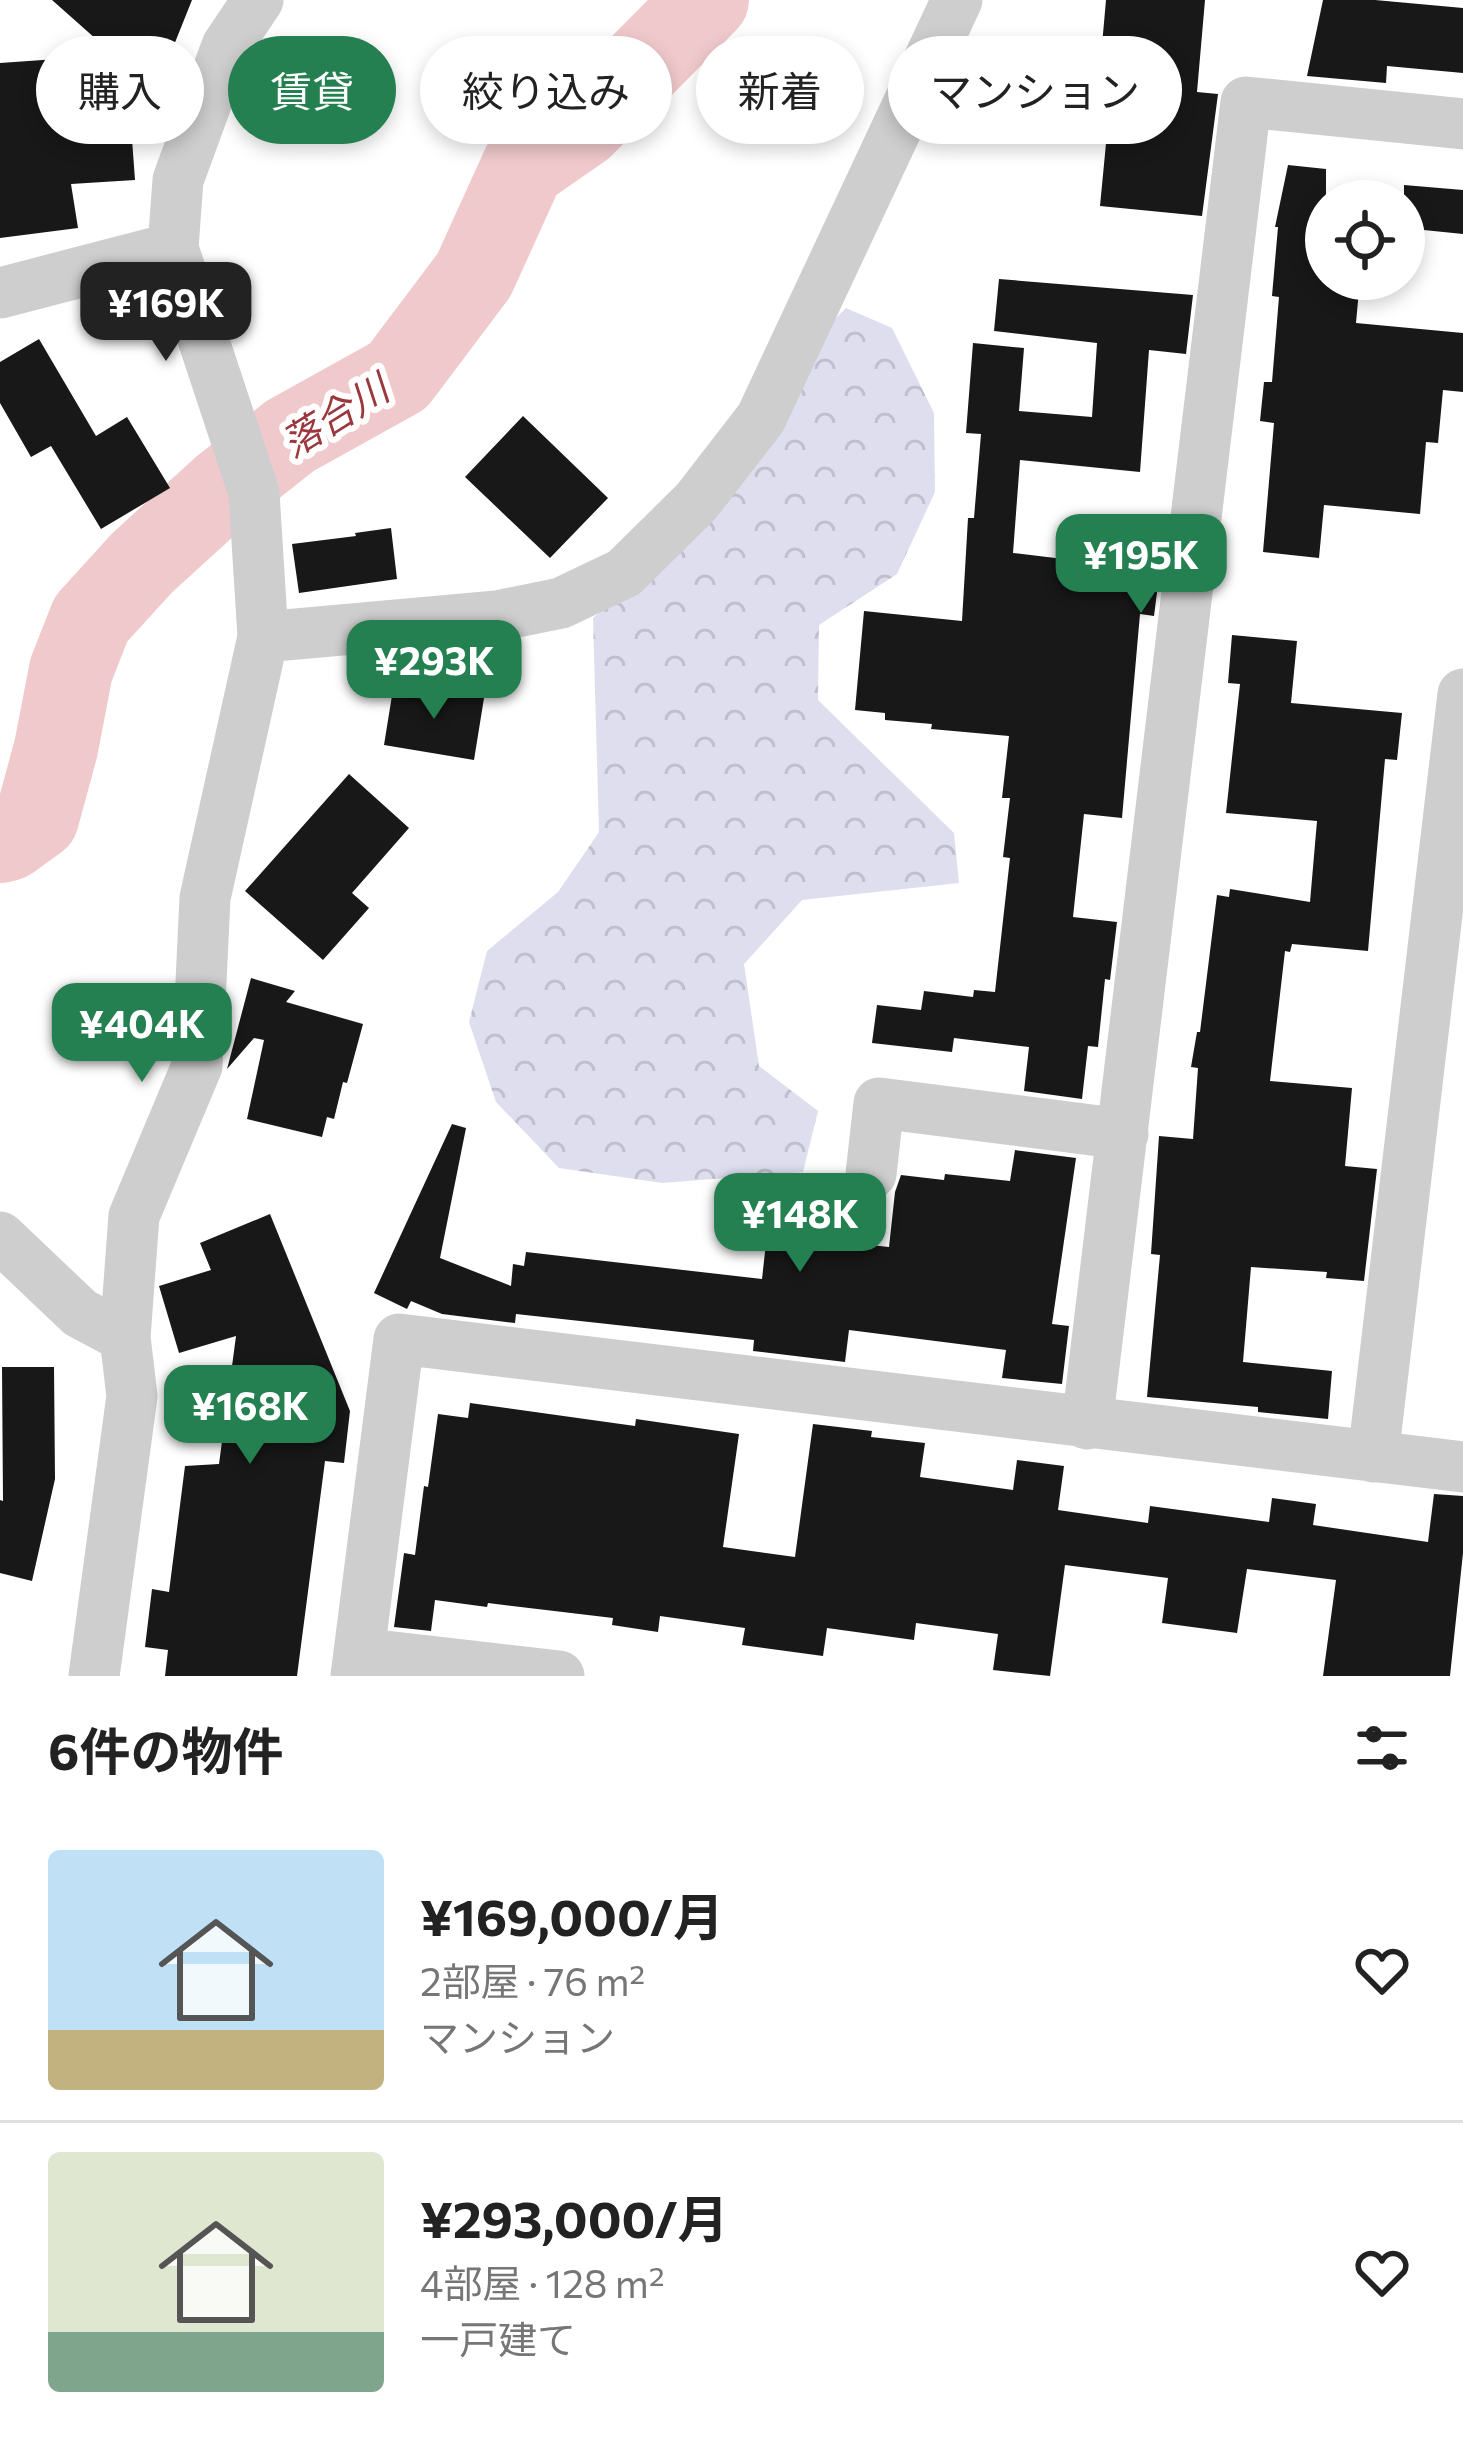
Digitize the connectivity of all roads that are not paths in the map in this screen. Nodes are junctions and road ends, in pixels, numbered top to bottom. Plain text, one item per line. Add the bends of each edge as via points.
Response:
1 (258, 0) edge
2 (958, 0) edge
3 (1463, 124) edge
4 (173, 248) junction
5 (0, 293) edge
6 (263, 637) junction
7 (1463, 694) edge
8 (1123, 1134) junction
9 (871, 1174) dead end
10 (0, 1237) edge
11 (125, 1337) junction
12 (1087, 1424) junction
13 (1373, 1456) junction
14 (1463, 1467) edge
15 (358, 1664) edge
16 (94, 1676) edge
17 (559, 1676) edge

1 - 4 street via 227,46 178,180
2 - 6 street via 760,418 697,502 624,573 561,603 497,616
3 - 8 street via 1246,102
4 - 5 street
4 - 6 street via 248,472
6 - 11 street via 205,898 197,1066 134,1216
7 - 13 street
8 - 9 street via 879,1103
8 - 12 street
10 - 11 street via 80,1313
11 - 16 street via 132,1396
12 - 13 street
12 - 15 street via 399,1339
13 - 14 street
15 - 17 street

